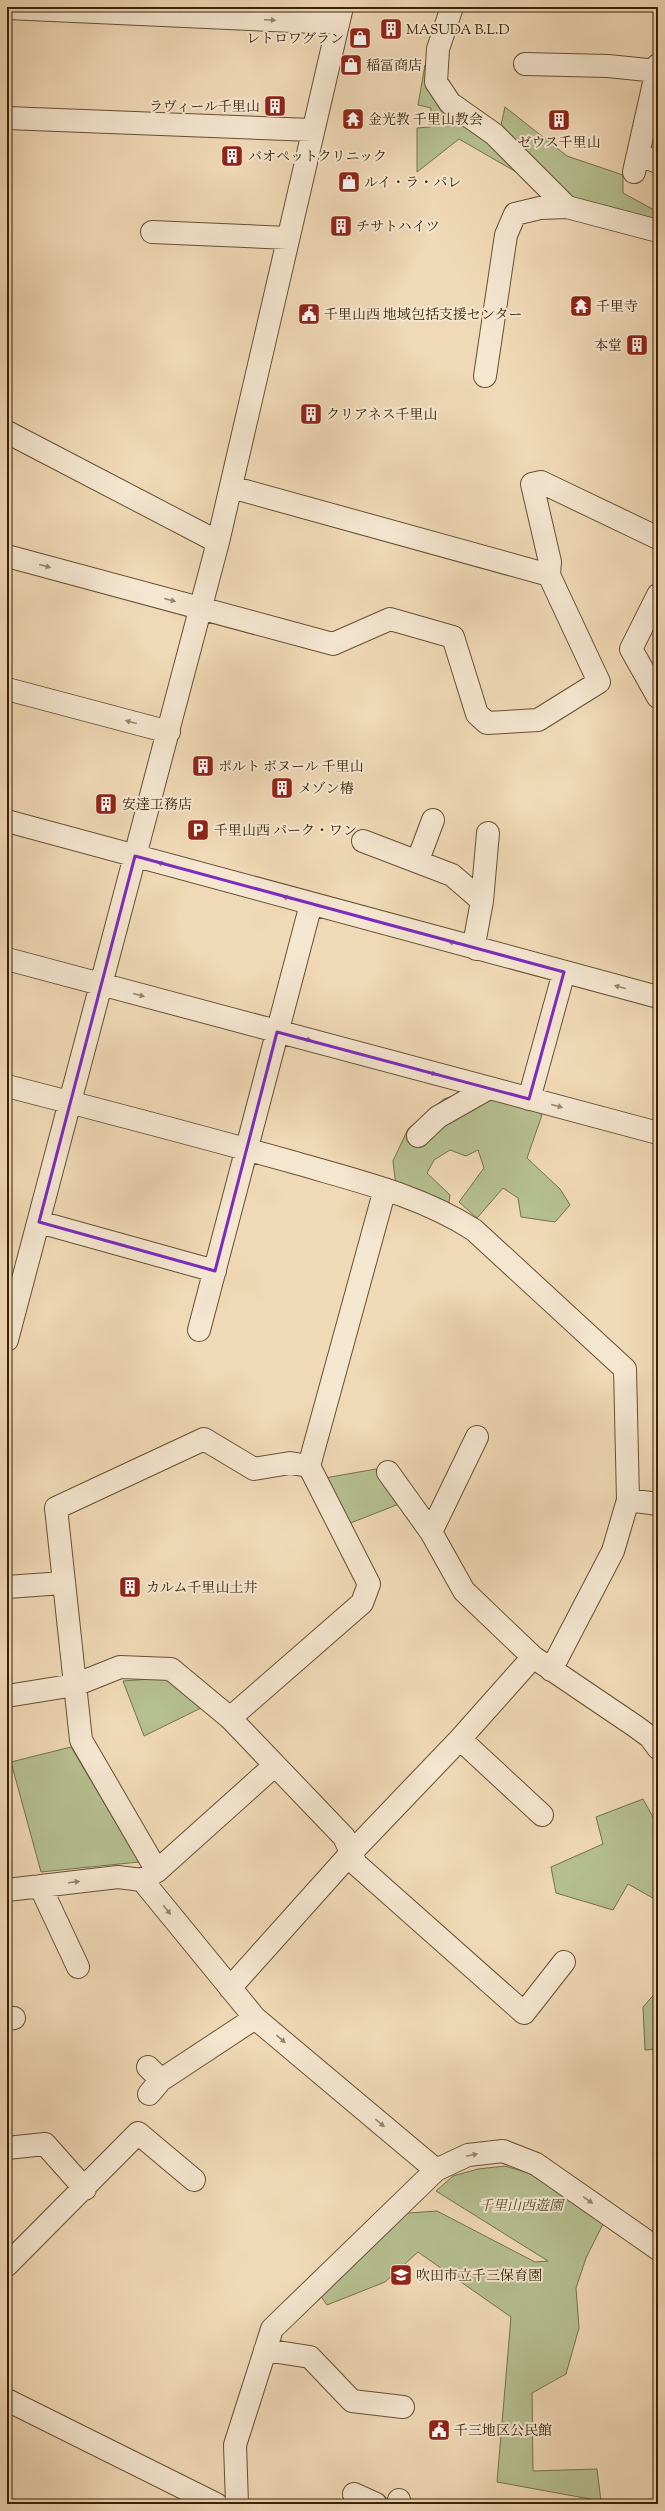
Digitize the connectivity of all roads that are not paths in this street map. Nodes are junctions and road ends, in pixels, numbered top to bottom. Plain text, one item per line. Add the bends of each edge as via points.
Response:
1 (452, 7) edge
2 (7, 8) edge
3 (340, 15) edge
4 (525, 64) dead end
5 (657, 68) edge
6 (7, 118) edge
7 (312, 130) junction
8 (643, 163) edge
9 (567, 207) junction
10 (658, 231) edge
11 (152, 232) dead end
12 (288, 238) junction
13 (485, 376) dead end
14 (7, 432) edge
15 (231, 488) junction
16 (658, 538) edge
17 (218, 542) junction
18 (7, 556) edge
19 (549, 575) junction
20 (658, 595) edge
21 (201, 608) junction
22 (7, 689) edge
23 (658, 697) edge
24 (169, 732) junction
25 (433, 820) dead end
26 (7, 821) edge
27 (488, 833) dead end
28 (363, 841) dead end
29 (135, 856) junction
30 (418, 860) junction
31 (482, 901) junction
32 (311, 904) junction
33 (476, 949) junction
34 (7, 959) edge
35 (564, 972) junction
36 (102, 984) junction
37 (658, 997) edge
38 (277, 1032) junction
39 (7, 1086) edge
40 (489, 1088) junction
41 (529, 1099) junction
42 (70, 1102) junction
43 (658, 1133) edge
44 (418, 1136) dead end
45 (246, 1149) junction
46 (384, 1189) junction
47 (39, 1222) junction
48 (215, 1271) junction
49 (199, 1330) dead end
50 (7, 1340) edge
51 (478, 1437) dead end
52 (309, 1466) junction
53 (388, 1472) dead end
54 (628, 1500) junction
55 (658, 1504) edge
56 (431, 1532) junction
57 (63, 1583) junction
58 (7, 1587) edge
59 (533, 1657) junction
60 (551, 1670) junction
61 (75, 1685) junction
62 (7, 1696) edge
63 (230, 1718) junction
64 (460, 1739) junction
65 (658, 1748) edge
66 (274, 1766) junction
67 (542, 1815) dead end
68 (351, 1853) junction
69 (150, 1876) junction
70 (40, 1886) junction
71 (7, 1890) edge
72 (564, 1962) dead end
73 (78, 1967) dead end
74 (230, 1988) junction
75 (255, 2018) junction
76 (153, 2081) dead end
77 (7, 2148) edge
78 (436, 2170) junction
79 (194, 2180) dead end
80 (85, 2189) junction
81 (658, 2249) edge
82 (7, 2265) edge
83 (265, 2350) junction
84 (7, 2400) edge
85 (403, 2407) dead end
86 (354, 2494) dead end
87 (216, 2504) edge
88 (236, 2504) edge
89 (376, 2504) edge

1 - 9 street via 438,49 436,82 450,103 494,134
2 -> 3 street
3 - 7 street
4 - 5 street
5 - 8 street
6 - 7 street
7 - 12 street
9 - 10 street
9 - 13 street via 540,208 515,214 506,236
11 - 12 street
12 - 15 street
14 - 17 street
15 - 17 street
15 - 19 street
16 - 19 street via 541,482 532,484 550,562
17 - 21 street
18 -> 21 street
19 - 21 street via 599,682 538,720 486,723 477,714 454,637 390,619 333,644
20 - 23 street via 631,649
21 - 24 street
24 -> 22 street
24 - 29 street
25 - 30 street
26 - 29 street
27 - 31 street
28 - 30 street
32 -> 29 street
29 - 36 street
30 - 31 street via 452,874
31 - 33 street via 474,939
33 -> 32 street
32 - 38 street
33 - 35 street
34 - 36 street
37 -> 35 street
35 - 41 street
36 -> 38 street
36 - 42 street
38 -> 40 street
38 - 45 street
39 - 42 street
40 - 41 street
40 - 44 street via 438,1117
41 -> 43 street
42 - 45 street
42 - 47 street
45 - 46 street
45 - 48 street
46 - 52 street
46 - 54 street via 450,1215 474,1230 625,1369
47 - 48 street
47 - 50 street
48 - 49 street
51 - 56 street
52 - 57 street via 290,1463 254,1469 204,1439 56,1508
52 - 63 street via 369,1584 362,1603
53 - 56 street
54 - 55 street
54 - 60 street via 614,1551
56 - 59 street via 464,1591
57 - 58 street
57 - 61 street
59 - 60 street
59 - 64 street
60 - 65 street via 650,1737
61 - 62 street
61 - 63 street via 120,1667 171,1669
61 - 69 street via 81,1740
63 - 66 street
64 - 67 street
64 - 68 street
66 - 68 street via 344,1837
66 - 69 street
68 - 72 street via 356,1864 524,2013
68 - 74 street
70 -> 69 street
69 -> 74 street
70 - 71 street
70 - 73 street
74 - 75 street
75 - 76 street
75 -> 78 street
77 - 80 street via 45,2144
78 -> 81 street via 468,2155 503,2151 536,2164
78 - 83 street via 272,2329
79 - 80 street via 138,2133
80 - 82 street
83 - 85 street via 310,2357 352,2401
83 - 88 street via 235,2445
84 - 87 street
86 - 89 street

